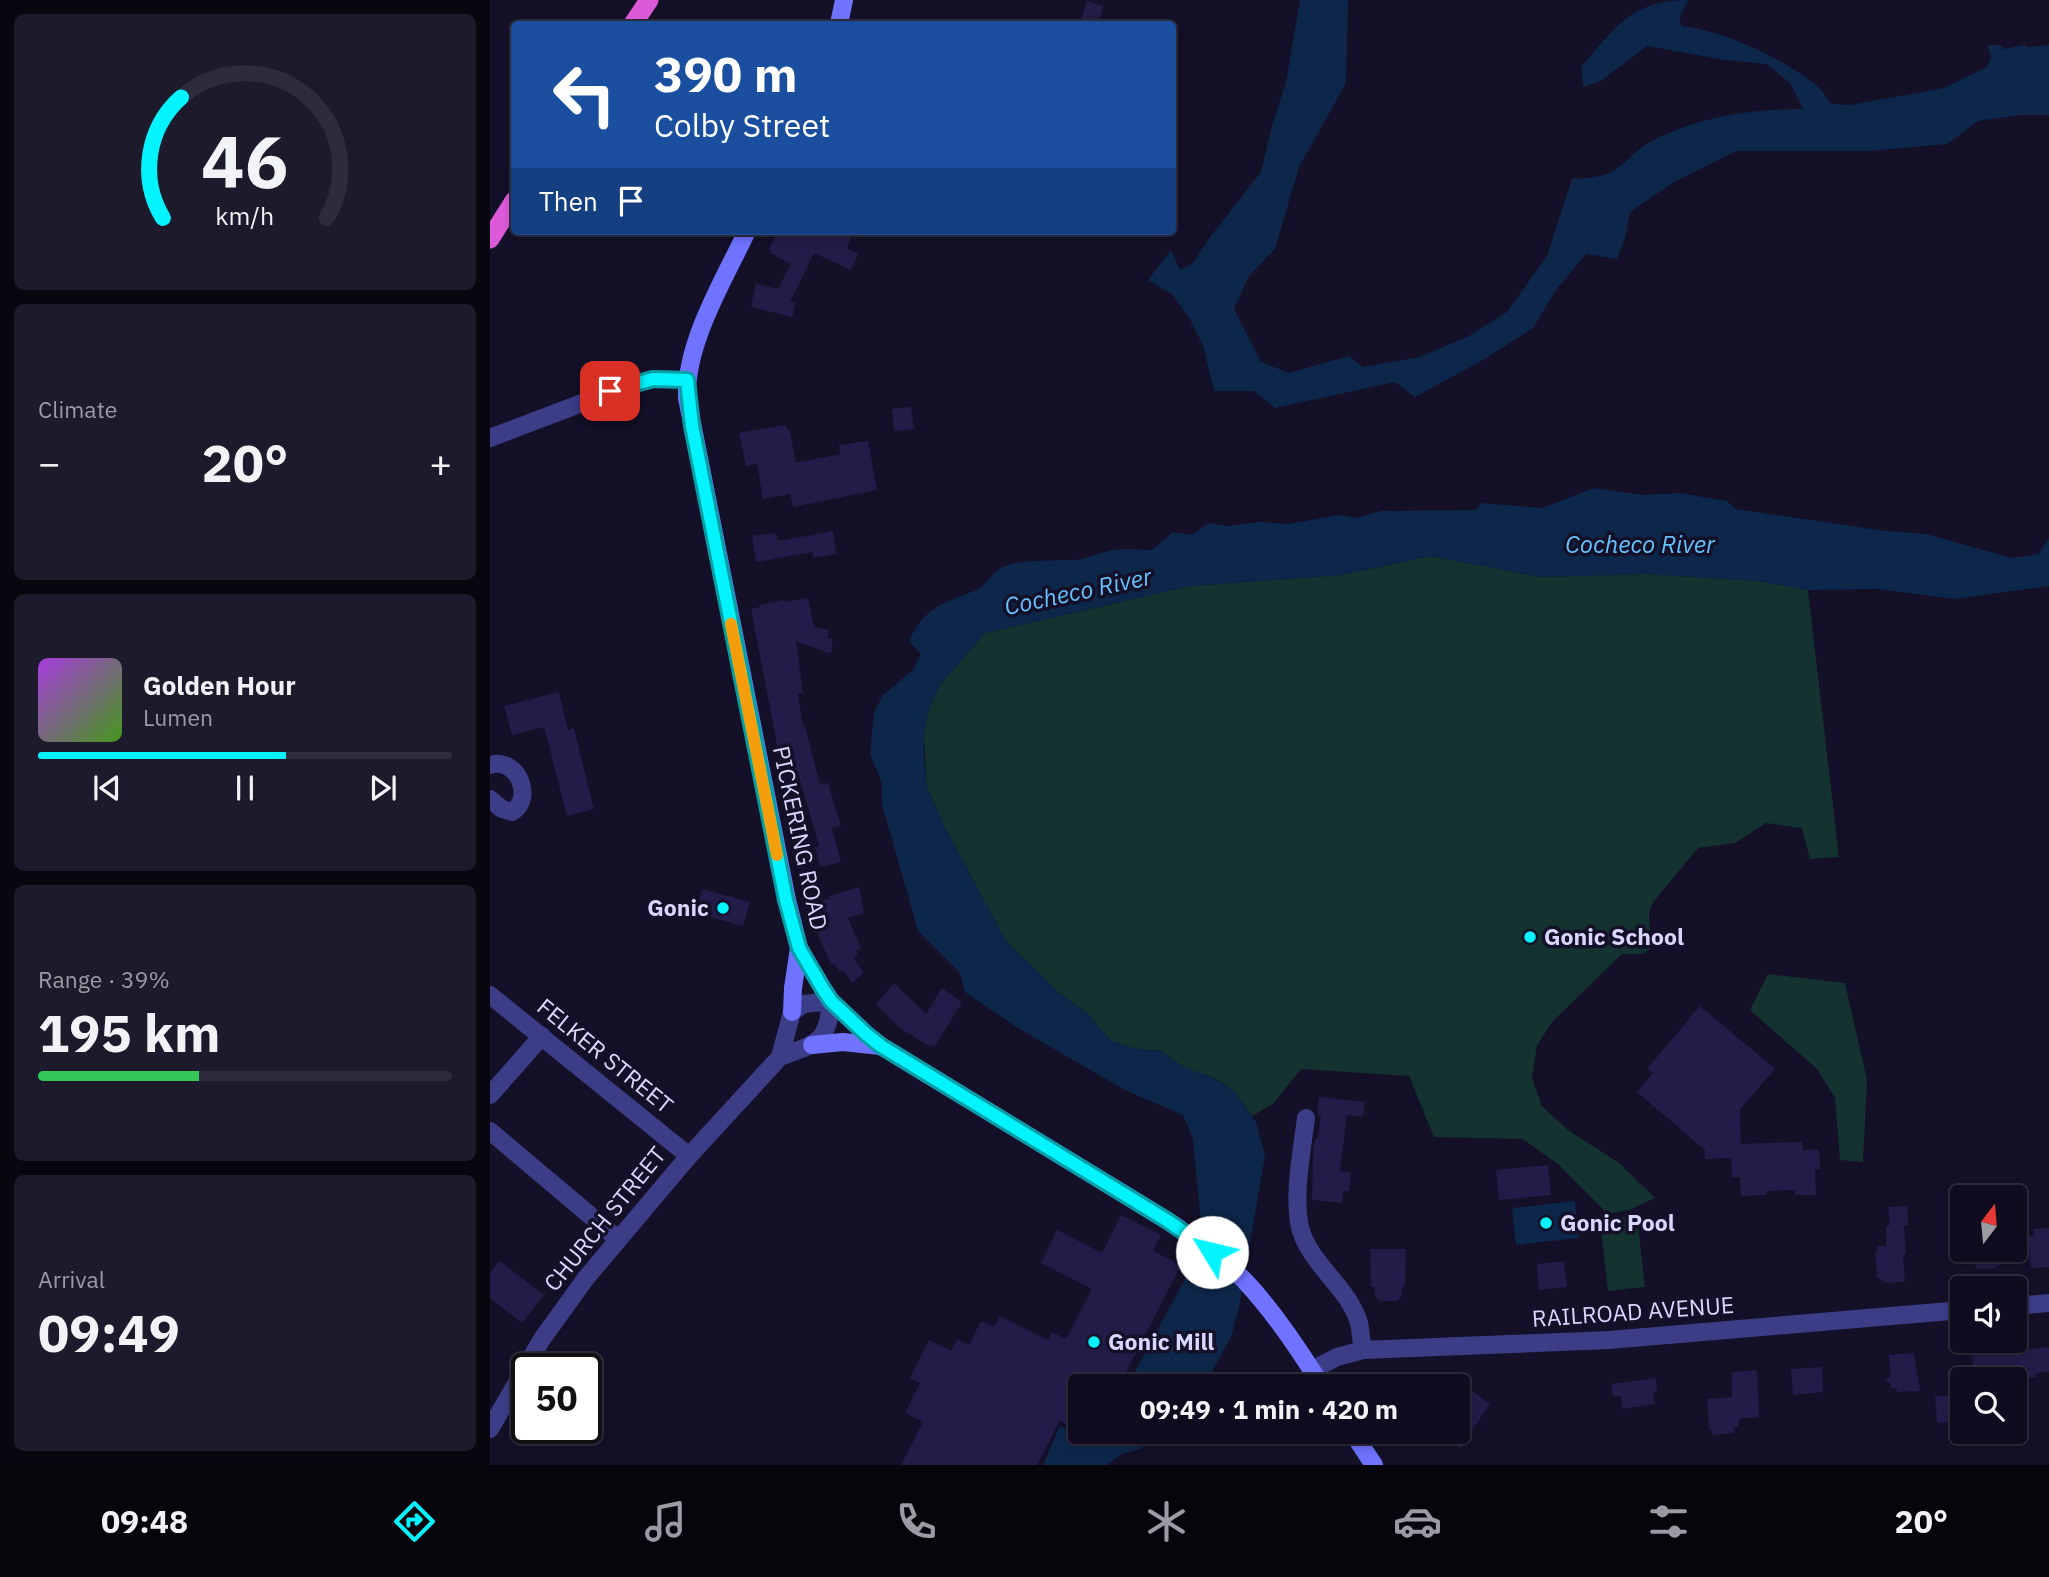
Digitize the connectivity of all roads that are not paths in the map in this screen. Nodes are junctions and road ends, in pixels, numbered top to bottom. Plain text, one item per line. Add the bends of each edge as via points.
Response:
1 (649, 0) edge
2 (844, 0) edge
3 (635, 21) edge
4 (841, 21) edge
5 (511, 206) edge
6 (745, 235) edge
7 (490, 239) edge
8 (687, 380) junction
9 (490, 438) edge
10 (490, 765) edge
11 (490, 799) edge
12 (799, 948) junction
13 (490, 995) edge
14 (831, 1001) junction
15 (792, 1012) junction
16 (541, 1036) junction
17 (812, 1045) junction
18 (881, 1046) junction
19 (780, 1057) junction
20 (490, 1095) edge
21 (1306, 1118) dead end
22 (490, 1131) edge
23 (689, 1156) junction
24 (618, 1239) junction
25 (2049, 1303) edge
26 (2027, 1305) edge
27 (1950, 1311) edge
28 (1363, 1350) junction
29 (1312, 1370) junction
30 (1314, 1374) edge
31 (490, 1429) edge
32 (1360, 1444) edge
33 (1374, 1465) edge

1 - 3 highway
2 - 4 main road
5 - 7 highway
6 - 8 main road, PICKERING ROAD via 700,332
8 - 9 street via 632,384
8 - 12 main road, PICKERING ROAD via 692,426
10 - 11 street via 509,765 523,799 512,812
12 - 14 main road, PICKERING ROAD
12 - 15 main road
13 - 16 street, FELKER STREET
14 - 15 street via 804,1004
14 - 17 street via 828,1027
14 - 18 main road, PICKERING ROAD
15 - 19 street, CHURCH STREET
16 - 20 street
16 - 23 street, FELKER STREET
17 - 18 main road
17 - 19 street, CHURCH STREET
18 - 29 main road, PICKERING ROAD via 1188,1235 1231,1268 1256,1295
19 - 23 street, CHURCH STREET
21 - 28 street via 1298,1216 1302,1233 1352,1308
22 - 24 street
23 - 24 street, CHURCH STREET
24 - 31 street, CHURCH STREET via 542,1339
25 - 26 street
27 - 28 street, RAILROAD AVENUE via 1609,1340
28 - 29 street, RAILROAD AVENUE
29 - 30 main road, PICKERING ROAD
32 - 33 main road

